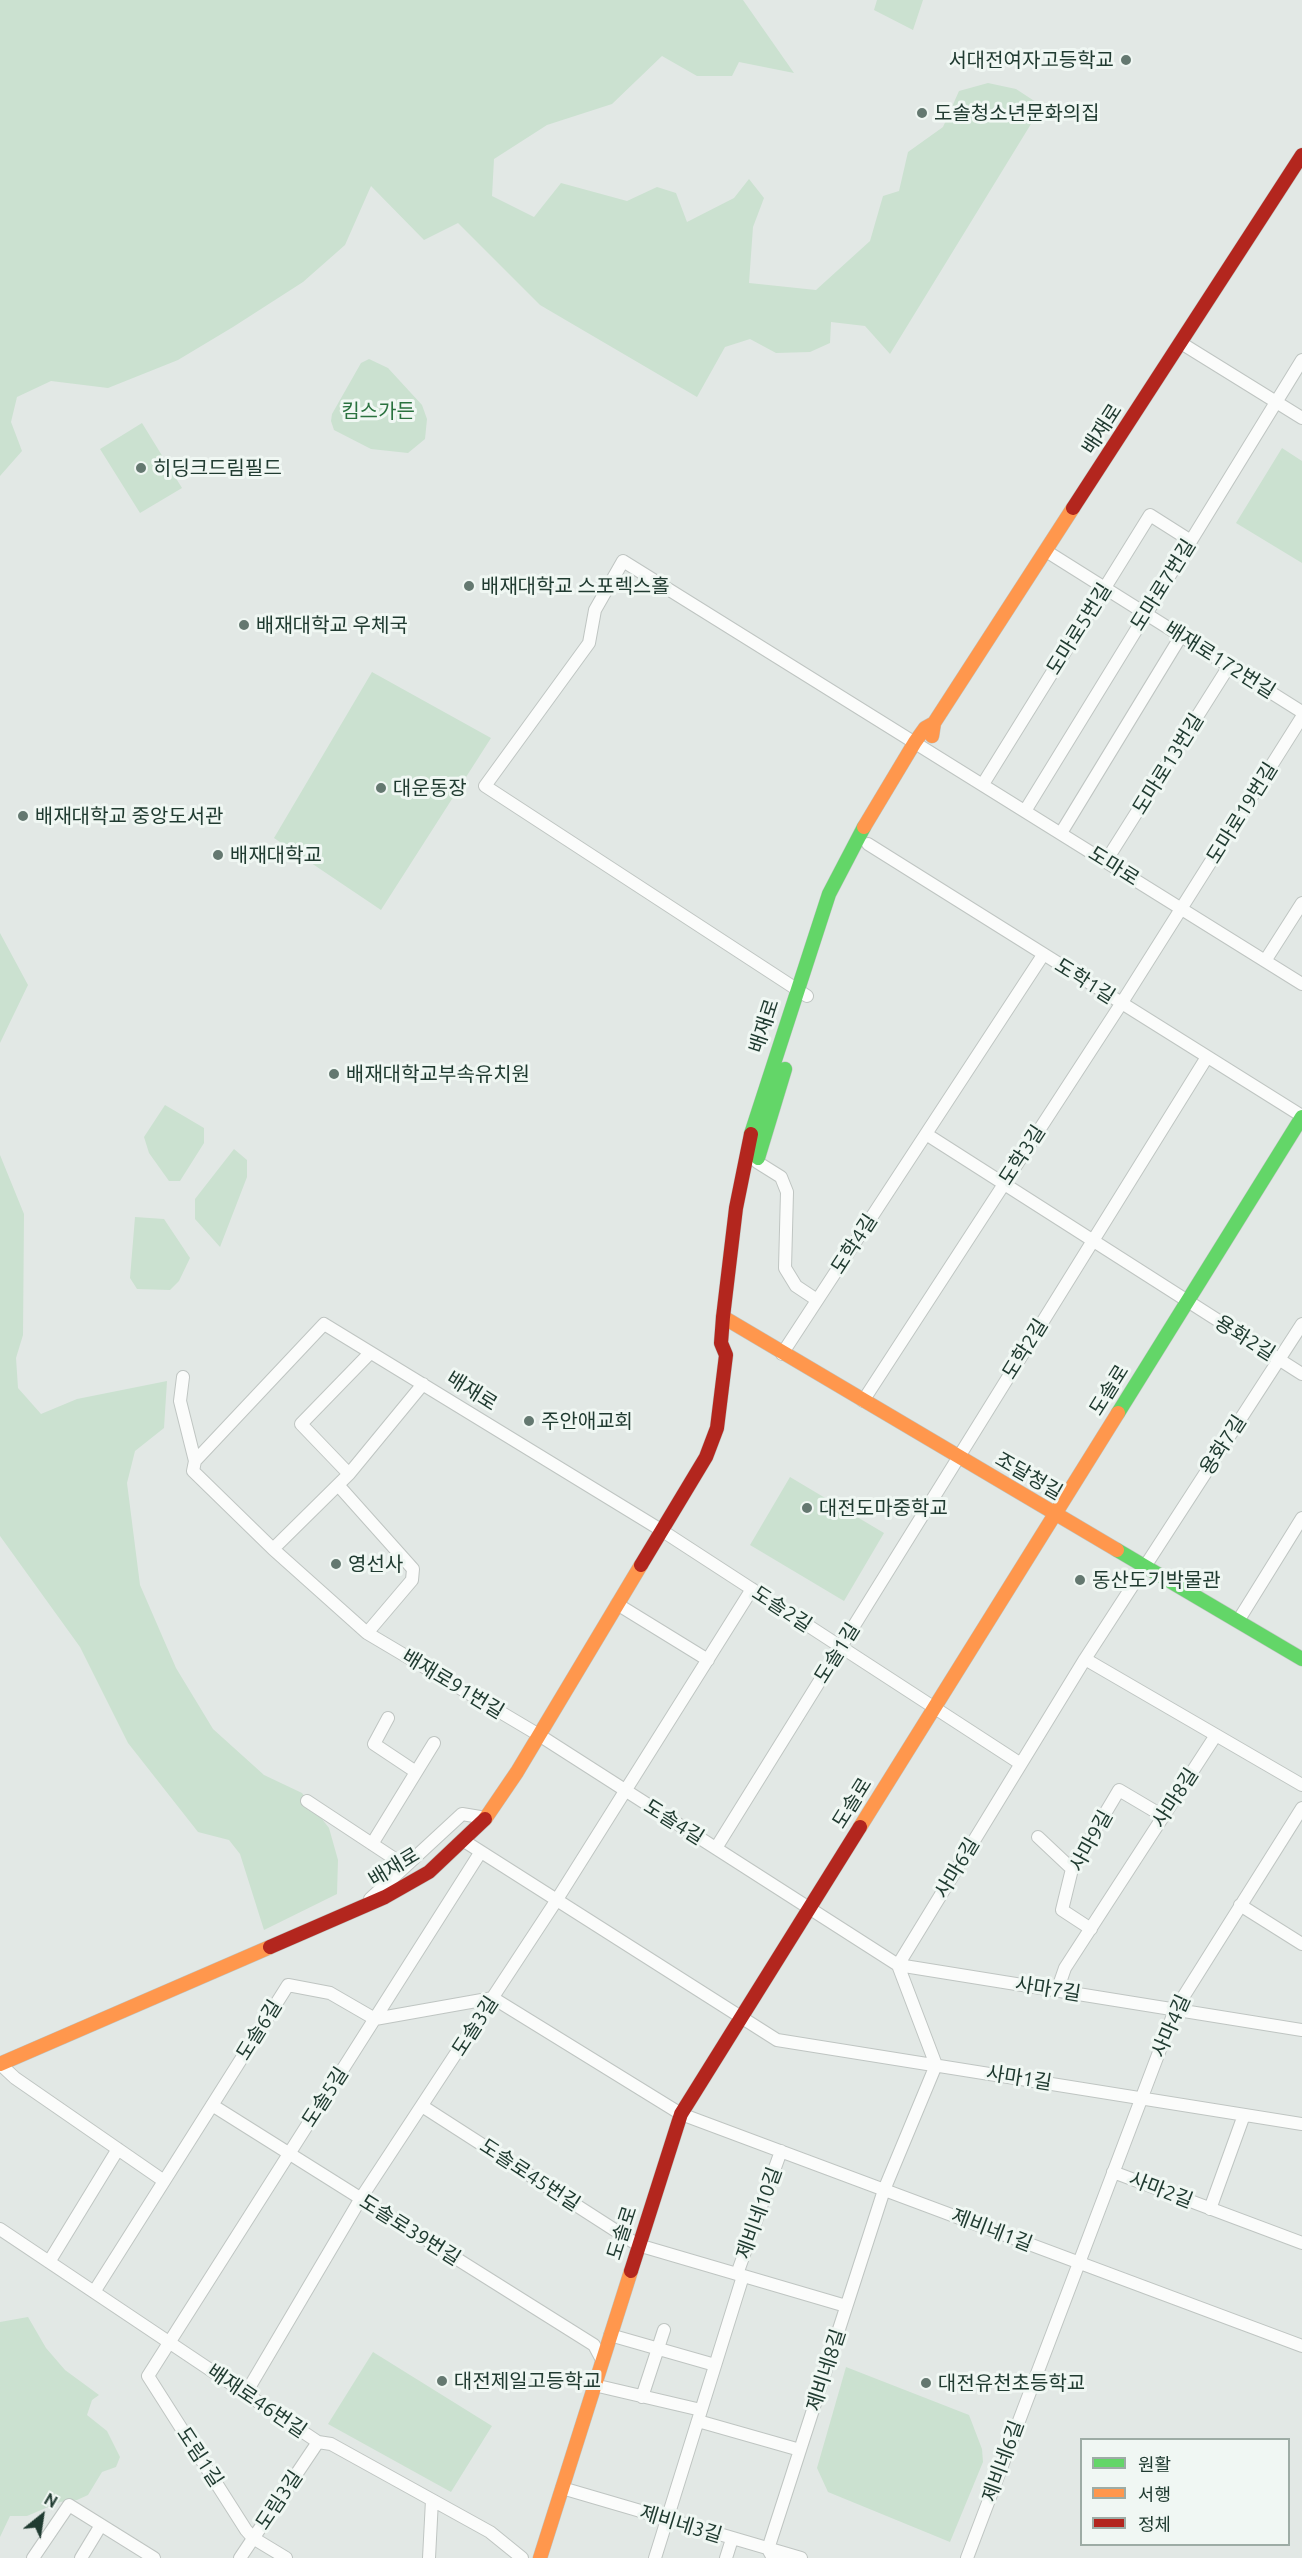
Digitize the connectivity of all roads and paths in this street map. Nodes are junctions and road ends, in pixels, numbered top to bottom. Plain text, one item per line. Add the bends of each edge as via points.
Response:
1 (1300, 162) edge
2 (1181, 343) junction
3 (1302, 360) edge
4 (1276, 402) junction
5 (1302, 418) edge
6 (1191, 540) junction
7 (1046, 551) junction
8 (1105, 588) junction
9 (1146, 614) junction
10 (1181, 636) junction
11 (1229, 666) junction
12 (1302, 712) edge
13 (1302, 717) edge
14 (920, 745) junction
15 (983, 784) junction
16 (1025, 811) junction
17 (1061, 833) junction
18 (868, 844) junction
19 (1106, 861) junction
20 (835, 897) junction
21 (1302, 903) edge
22 (1182, 909) junction
23 (1043, 955) junction
24 (1265, 961) junction
25 (1302, 984) edge
26 (802, 993) junction
27 (1121, 1004) junction
28 (1207, 1057) junction
29 (766, 1107) junction
30 (1302, 1117) edge
31 (926, 1134) junction
32 (757, 1162) junction
33 (1004, 1184) junction
34 (1092, 1240) junction
35 (817, 1300) junction
36 (1187, 1301) junction
37 (723, 1317) junction
38 (1302, 1324) edge
39 (736, 1326) junction
40 (370, 1353) junction
41 (782, 1354) junction
42 (726, 1355) junction
43 (1279, 1359) junction
44 (1302, 1374) edge
45 (183, 1377) dead end
46 (423, 1384) junction
47 (863, 1401) junction
48 (958, 1457) junction
49 (195, 1461) junction
50 (349, 1474) junction
51 (338, 1485) junction
52 (1055, 1514) junction
53 (1302, 1518) edge
54 (661, 1530) junction
55 (273, 1550) junction
56 (1144, 1566) junction
57 (752, 1589) junction
58 (617, 1604) junction
59 (1238, 1621) junction
60 (367, 1633) junction
61 (841, 1647) junction
62 (1085, 1659) junction
63 (1302, 1659) edge
64 (708, 1660) junction
65 (934, 1708) junction
66 (388, 1718) dead end
67 (539, 1735) junction
68 (1216, 1735) junction
69 (434, 1743) dead end
70 (1020, 1764) junction
71 (416, 1772) junction
72 (1302, 1785) edge
73 (624, 1791) junction
74 (307, 1801) dead end
75 (1302, 1808) edge
76 (1163, 1816) junction
77 (486, 1818) junction
78 (1038, 1837) dead end
79 (464, 1841) junction
80 (372, 1844) junction
81 (716, 1848) junction
82 (480, 1852) junction
83 (404, 1865) junction
84 (1072, 1869) junction
85 (555, 1901) junction
86 (1240, 1905) junction
87 (809, 1908) junction
88 (359, 1910) junction
89 (1091, 1929) junction
90 (1300, 1940) edge
91 (898, 1965) junction
92 (1057, 1991) junction
93 (493, 1998) junction
94 (1174, 2010) junction
95 (741, 2018) junction
96 (375, 2019) junction
97 (1302, 2030) edge
98 (0, 2064) edge
99 (936, 2065) junction
100 (1141, 2097) junction
101 (212, 2105) junction
102 (422, 2106) junction
103 (681, 2114) junction
104 (1244, 2115) junction
105 (1302, 2124) edge
106 (118, 2149) junction
107 (781, 2151) junction
108 (288, 2155) junction
109 (1113, 2172) junction
110 (164, 2181) junction
111 (884, 2190) junction
112 (361, 2198) junction
113 (1210, 2209) junction
114 (0, 2229) edge
115 (1302, 2242) edge
116 (638, 2245) junction
117 (49, 2262) junction
118 (1078, 2263) junction
119 (740, 2275) junction
120 (94, 2292) junction
121 (846, 2306) junction
122 (664, 2330) dead end
123 (610, 2335) junction
124 (170, 2342) junction
125 (1302, 2346) edge
126 (658, 2348) junction
127 (602, 2360) junction
128 (715, 2365) junction
129 (594, 2385) junction
130 (246, 2393) junction
131 (642, 2397) junction
132 (699, 2416) junction
133 (318, 2442) junction
134 (800, 2450) junction
135 (562, 2488) junction
136 (432, 2500) junction
137 (667, 2519) junction
138 (100, 2524) junction
139 (253, 2538) junction
140 (732, 2539) junction
141 (139, 2554) edge
142 (771, 2554) edge
143 (33, 2558) edge
144 (81, 2558) edge
145 (154, 2558) edge
146 (240, 2558) edge
147 (286, 2558) edge
148 (429, 2558) edge
149 (522, 2558) edge
150 (540, 2558) edge
151 (655, 2558) edge
152 (726, 2558) edge
153 (801, 2558) edge
154 (967, 2558) edge

1 - 2 main road, 배재로
2 - 4 street
2 - 7 main road, 배재로
3 - 4 street, 도마로7번길
4 - 5 street
4 - 6 street, 도마로7번길
6 - 8 street, 도마로5번길 via 1150,515
6 - 9 street, 도마로7번길
7 - 8 street, 배재로172번길
7 - 14 main road, 배재로 via 934,723 933,734
8 - 9 street, 배재로172번길
8 - 15 street, 도마로5번길
9 - 10 street, 배재로172번길
9 - 16 street, 도마로7번길
10 - 11 street, 배재로172번길
10 - 17 street
11 - 12 street, 배재로172번길
11 - 19 street, 도마로13번길
13 - 22 street, 도마로19번길
14 - 15 street, 도마로
14 - 18 main road, 배재로
14 - 20 main road, 배재로 via 855,843
14 - 26 street, 배재로 via 623,561 595,610 589,643 581,657 485,786
15 - 16 street, 도마로
16 - 17 street, 도마로
17 - 19 street, 도마로
18 - 20 main road, 배재로
18 - 23 street, 도학1길
19 - 22 street, 도마로
20 - 26 main road, 배재로
21 - 24 street
22 - 24 street, 도마로
22 - 27 street, 도학3길
23 - 27 street, 도학1길
23 - 31 street, 도학4길
24 - 25 street, 도마로
26 - 29 main road, 배재로
27 - 28 street, 도학1길
27 - 33 street, 도학3길
28 - 30 street, 도학1길
28 - 34 street, 도학2길
29 - 32 main road, 배재로
29 - 37 main road, 배재로 via 746,1153
30 - 36 main road, 도솔로
31 - 33 street
31 - 35 street, 도학4길
32 - 35 street via 781,1178 787,1192 785,1268 796,1286
32 - 39 main road, 배재로 via 747,1214
33 - 34 street
33 - 47 street, 도학3길
34 - 36 street
34 - 48 street, 도학2길
35 - 41 street, 도학4길
36 - 43 street, 용화2길
36 - 52 main road, 도솔로
37 - 39 main road, 조달청길
37 - 42 main road, 배재로 via 721,1343
38 - 43 street, 용화7길
39 - 41 main road, 조달청길
39 - 42 main road, 배재로 via 735,1345
40 - 46 street, 배재로
40 - 49 street, 배재로 via 324,1324
40 - 50 street via 301,1424
41 - 47 main road, 조달청길
42 - 54 main road, 배재로 via 717,1428 706,1457
43 - 44 street, 용화2길
43 - 56 street, 용화7길
45 - 49 street, 배재로91번길 via 180,1401
46 - 50 street
46 - 54 street, 배재로
47 - 48 main road, 조달청길
48 - 52 main road, 조달청길
48 - 61 street, 도솔1길
49 - 55 street, 배재로91번길 via 193,1471
50 - 51 street
51 - 55 street
51 - 60 street via 413,1569 412,1580
52 - 56 main road, 조달청길
52 - 65 main road, 도솔로
53 - 59 street
54 - 57 street, 도솔2길
54 - 58 main road, 배재로
55 - 60 street, 배재로91번길
56 - 59 main road, 조달청길
56 - 62 street, 사마6길
57 - 61 street, 도솔2길
57 - 64 street, 도솔3길
58 - 64 street
58 - 67 main road, 배재로
59 - 63 main road, 조달청길
60 - 67 street, 배재로91번길
61 - 65 street, 도솔2길
61 - 81 street, 도솔1길
62 - 68 street
62 - 70 street, 사마6길
64 - 73 street, 도솔3길
65 - 70 street, 도솔2길
65 - 87 main road, 도솔로
66 - 71 street via 374,1744
67 - 73 street, 도솔4길
67 - 77 main road, 배재로
68 - 72 street
68 - 76 street, 사마8길
69 - 71 street, 배재로
70 - 91 street, 사마6길
71 - 80 street, 배재로
73 - 81 street, 도솔4길
73 - 85 street, 도솔3길
74 - 80 street, 배재로
75 - 86 street, 사마4길
76 - 84 street, 사마9길 via 1119,1790
76 - 89 street, 사마8길
77 - 79 main road, 배재로
77 - 83 street via 462,1814
78 - 84 street
79 - 82 street
79 - 88 main road, 배재로 via 429,1872
80 - 83 street, 배재로
81 - 87 street, 도솔4길
82 - 85 street
82 - 96 street, 도솔5길
83 - 88 street
84 - 89 street, 사마9길 via 1062,1910
85 - 93 street, 도솔3길
85 - 95 street
86 - 90 street
86 - 94 street, 사마4길
87 - 91 street, 사마7길
87 - 95 main road, 도솔로
88 - 98 main road, 배재로
89 - 92 street, 사마8길 via 1065,1968
91 - 92 street, 사마7길
91 - 99 street
92 - 94 street, 사마7길
93 - 96 street
93 - 102 street, 도솔3길
93 - 103 street
94 - 97 street, 사마7길
94 - 100 street, 사마4길
95 - 99 street, 사마1길 via 777,2040
95 - 103 main road, 도솔로
96 - 101 street, 도솔6길 via 330,1993 288,1985
96 - 108 street, 도솔5길
98 - 106 street
99 - 100 street, 사마1길
99 - 111 street
100 - 104 street, 사마1길
100 - 109 street, 사마4길
101 - 108 street, 도솔로39번길
101 - 110 street, 도솔6길
102 - 112 street, 도솔3길
102 - 116 street, 도솔로45번길
103 - 107 street, 제비네1길
103 - 116 main road, 도솔로
104 - 105 street, 사마1길
104 - 113 street, 사마2길
106 - 110 street
106 - 117 street
107 - 111 street, 제비네1길
107 - 119 street, 제비네10길
108 - 112 street, 도솔로39번길
108 - 124 street, 도솔5길
109 - 113 street, 사마2길
109 - 118 street, 사마4길
110 - 120 street, 도솔6길
111 - 118 street, 제비네1길
111 - 121 street, 제비네8길
112 - 127 street, 도솔로39번길 via 594,2345
112 - 130 street, 도솔3길
113 - 115 street, 사마2길
114 - 117 street, 배재로46번길
116 - 119 street, 제비네10길
116 - 123 main road, 도솔로
117 - 120 street, 배재로46번길
118 - 125 street, 제비네1길
118 - 154 street, 제비네6길
119 - 121 street, 제비네10길
119 - 128 street, 제비네10길
120 - 124 street, 배재로46번길
121 - 134 street, 제비네8길
122 - 126 street
123 - 126 street
123 - 127 main road, 도솔로
124 - 130 street, 배재로46번길
124 - 139 street, 도림1길 via 148,2376
126 - 128 street
126 - 131 street
127 - 129 main road, 도솔로
128 - 132 street, 제비네10길
129 - 131 street
129 - 135 main road, 도솔로
130 - 133 street, 배재로46번길
131 - 132 street
132 - 134 street
132 - 137 street, 제비네10길
133 - 136 street, 배재로46번길 via 331,2444
133 - 139 street, 도림3길
134 - 142 street, 제비네8길
135 - 137 street, 제비네3길
135 - 150 main road, 도솔로
136 - 148 street
136 - 149 street, 배재로46번길 via 490,2532
137 - 140 street, 제비네3길
137 - 151 street, 제비네10길
138 - 141 street
138 - 143 street via 69,2505
138 - 144 street
139 - 146 street, 도림3길
139 - 147 street, 도림1길
140 - 142 street, 제비네3길
140 - 152 street
141 - 145 street
142 - 153 street, 제비네3길

